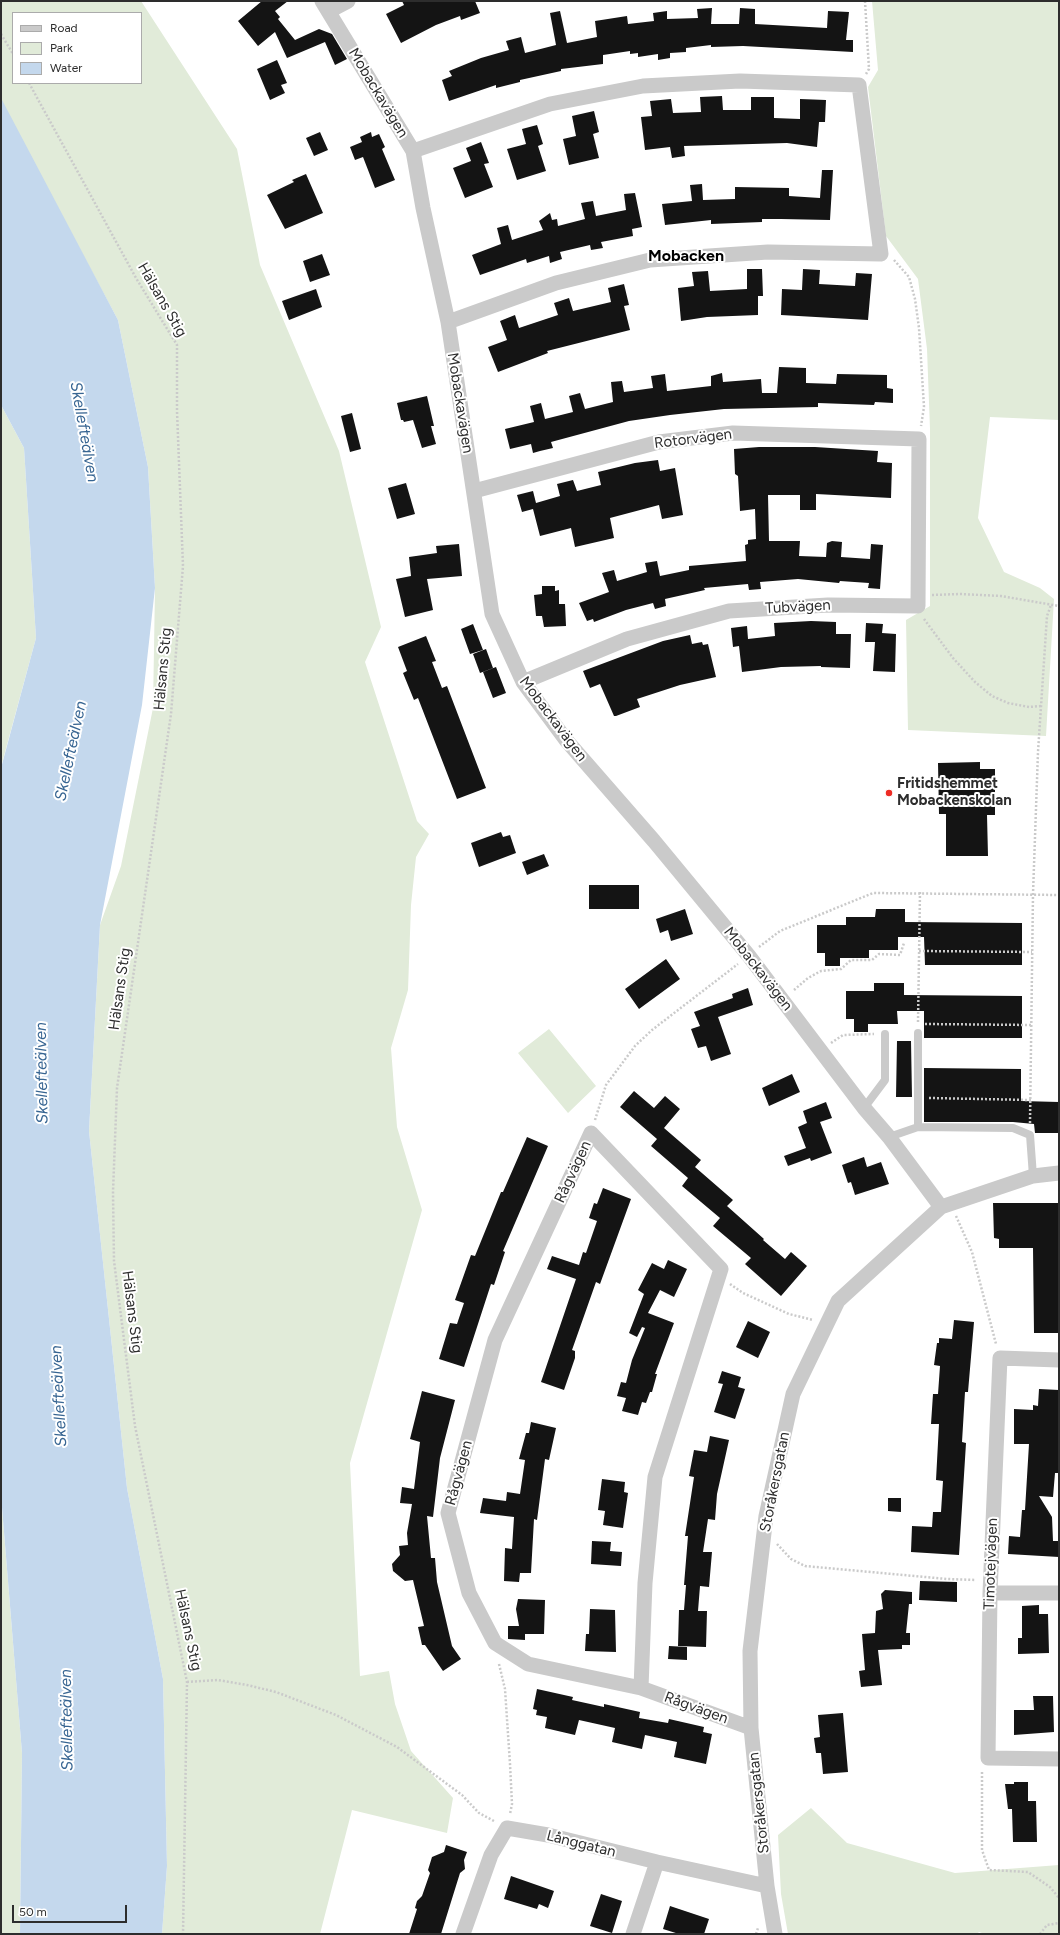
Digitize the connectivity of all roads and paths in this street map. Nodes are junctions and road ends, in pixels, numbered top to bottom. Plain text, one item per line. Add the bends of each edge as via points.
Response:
1 (348, 1) edge
2 (865, 1) edge
3 (326, 6) edge
4 (1, 34) edge
5 (12, 52) edge
6 (30, 84) edge
7 (860, 85) junction
8 (413, 151) junction
9 (881, 254) junction
10 (448, 322) junction
11 (919, 439) junction
12 (474, 491) junction
13 (918, 601) junction
14 (1051, 604) junction
15 (1059, 606) edge
16 (523, 682) junction
17 (1041, 706) junction
18 (920, 892) junction
19 (1033, 894) junction
20 (1059, 895) edge
21 (904, 943) dead end
22 (919, 951) junction
23 (1033, 952) junction
24 (749, 956) junction
25 (783, 1000) junction
26 (1032, 1024) junction
27 (918, 1028) junction
28 (885, 1034) joint
29 (821, 1050) junction
30 (918, 1098) junction
31 (1031, 1100) junction
32 (864, 1108) junction
33 (918, 1127) junction
34 (1030, 1135) junction
35 (594, 1136) junction
36 (889, 1137) junction
37 (1059, 1173) edge
38 (1033, 1176) junction
39 (945, 1205) junction
40 (720, 1272) junction
41 (828, 1323) junction
42 (1000, 1358) junction
43 (1059, 1360) edge
44 (764, 1535) junction
45 (990, 1587) junction
46 (1059, 1593) edge
47 (495, 1644) junction
48 (187, 1682) junction
49 (641, 1688) junction
50 (751, 1728) junction
51 (988, 1758) junction
52 (1059, 1759) edge
53 (507, 1828) junction
54 (657, 1862) junction
55 (767, 1886) junction
56 (1059, 1898) edge
57 (1059, 1922) edge
58 (183, 1934) edge
59 (463, 1934) edge
60 (633, 1934) edge
61 (775, 1934) edge
62 (1040, 1934) edge

1 - 3 street
2 - 7 path via 869,69
3 - 8 street, Mobackavägen
4 - 5 path
6 - 48 path, Hälsans Stig via 136,278 177,345 183,566 171,714 117,1088 113,1192 114,1261 135,1426
7 - 8 street via 740,81 642,86 550,104
7 - 9 street
8 - 10 street, Mobackavägen
9 - 10 street via 768,252 650,260 556,283
9 - 11 path via 896,261 909,277 915,299 924,408
10 - 12 street, Mobackavägen
11 - 12 street, Rotorvägen via 733,433 659,442
11 - 13 street
12 - 16 street, Mobackavägen via 492,614
13 - 14 path via 960,594 1001,596
13 - 16 street, Tubvägen via 729,611 627,639
13 - 17 path via 924,619 975,682 992,696 1008,703 1029,707
14 - 15 path
14 - 17 path via 1047,616
16 - 24 street, Mobackavägen via 566,740
17 - 19 path
18 - 19 path
18 - 22 path
18 - 24 path via 868,894 780,931
19 - 20 path
19 - 23 path
21 - 25 path via 900,955 879,954 872,960 851,960 841,969 821,971 808,978
22 - 23 path
22 - 27 path
23 - 26 path
24 - 25 street, Mobackavägen
24 - 35 path via 635,1046 606,1085 596,1113
25 - 29 street, Mobackavägen
26 - 27 path
26 - 31 path
27 - 30 lane
28 - 29 path via 843,1035
28 - 32 lane via 885,1080
29 - 32 street, Mobackavägen
30 - 31 path
30 - 33 lane
31 - 34 path
32 - 36 street, Mobackavägen
33 - 34 lane via 1013,1128
33 - 36 lane
34 - 38 lane
35 - 40 street, Rågvägen via 720,1269
35 - 47 street, Rågvägen via 591,1134 495,1340 448,1513 469,1593
36 - 39 street, Mobackavägen
37 - 38 street, Storåkersgatan
38 - 39 street, Storåkersgatan
39 - 41 street, Storåkersgatan via 838,1301
39 - 42 path via 972,1252
40 - 41 path via 734,1286 766,1304 789,1314
40 - 49 street via 655,1478 645,1583
41 - 44 street, Storåkersgatan via 793,1394
42 - 43 street
42 - 45 street, Timotejvägen
44 - 45 path via 791,1559 805,1566
44 - 50 street, Storåkersgatan via 750,1651
45 - 46 street
45 - 51 street, Timotejvägen
47 - 49 street, Rågvägen via 528,1664
47 - 53 path via 505,1690 510,1764 512,1804
48 - 53 path via 218,1680 247,1685 276,1692 336,1715 397,1746 462,1795 479,1813
48 - 58 path, Hälsans Stig
49 - 50 street, Rågvägen
50 - 55 street, Storåkersgatan
51 - 52 street
51 - 56 path via 981,1775 982,1850 989,1870 1028,1872 1050,1887
53 - 54 street, Långgatan via 548,1835
53 - 59 street via 491,1855
54 - 55 street, Långgatan
54 - 60 street
55 - 61 street, Storåkersgatan
57 - 62 path via 1047,1925

